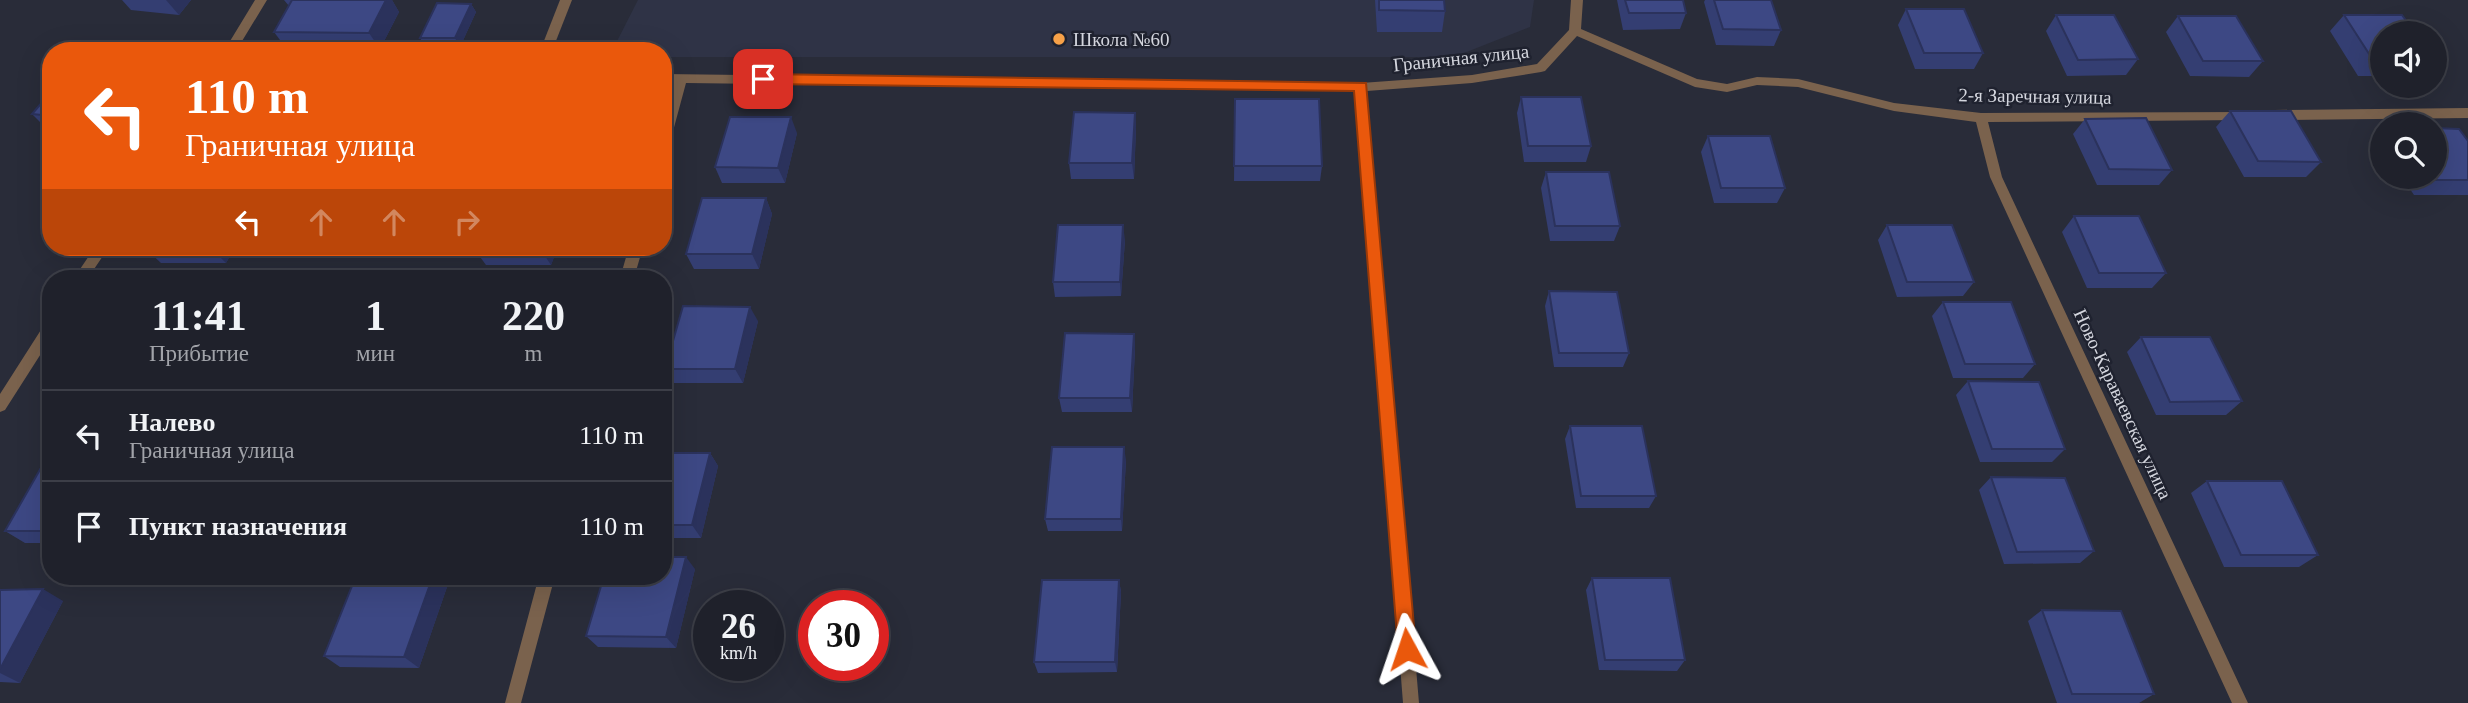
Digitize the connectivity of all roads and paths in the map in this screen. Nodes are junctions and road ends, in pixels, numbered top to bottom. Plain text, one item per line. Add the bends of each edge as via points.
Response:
1 (261, 0) edge
2 (566, 0) edge
3 (1577, 0) edge
4 (1575, 31) junction
5 (235, 42) edge
6 (550, 42) edge
7 (672, 78) edge
8 (681, 78) junction
9 (1361, 86) junction
10 (672, 112) edge
11 (2468, 113) edge
12 (1981, 118) junction
13 (42, 340) edge
14 (0, 406) edge
15 (545, 585) edge
16 (513, 703) edge
17 (1411, 703) edge
18 (2240, 703) edge

1 - 5 street
2 - 6 street
3 - 4 street
4 - 9 street, Граничная улица via 1541,68 1472,79
4 - 12 street, 2-я Заречная улица via 1695,83 1727,88 1757,81 1798,83 1894,107
7 - 8 street, Граничная улица
8 - 9 street, Граничная улица
8 - 10 street
9 - 17 street
11 - 12 street, 2-я Заречная улица
12 - 18 street, Ново-Караваевская улица via 1996,177
13 - 14 street
15 - 16 street

